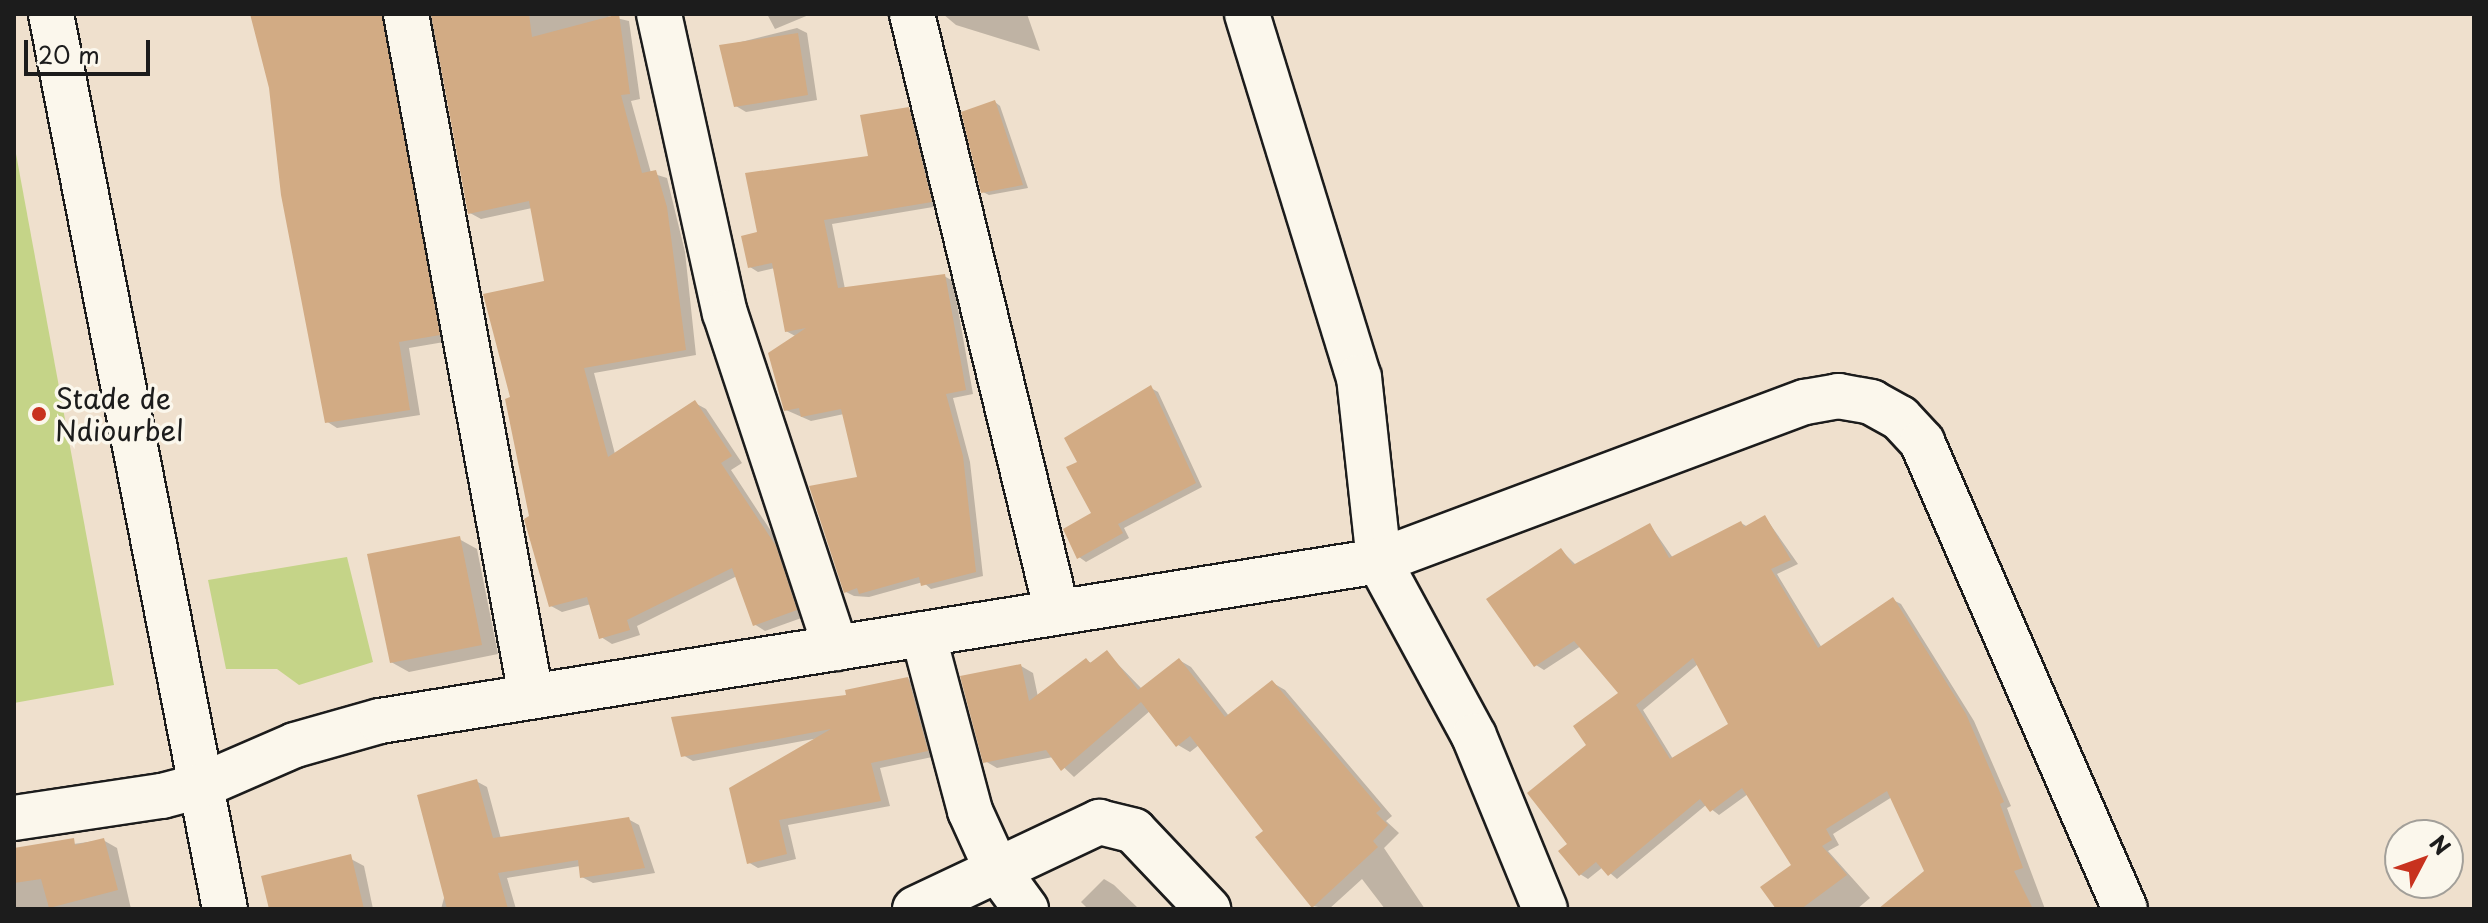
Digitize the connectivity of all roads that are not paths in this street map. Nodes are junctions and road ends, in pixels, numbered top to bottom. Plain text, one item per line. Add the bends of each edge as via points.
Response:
1 (51, 14) edge
2 (406, 14) edge
3 (659, 14) edge
4 (912, 14) edge
5 (1247, 14) edge
6 (1379, 561) junction
7 (1057, 612) junction
8 (923, 634) junction
9 (836, 648) junction
10 (531, 696) junction
11 (203, 785) junction
12 (14, 818) edge
13 (996, 868) junction
14 (225, 909) edge
15 (915, 909) edge
16 (1026, 909) edge
17 (1208, 909) edge
18 (1545, 909) edge
19 (2125, 909) edge

1 - 11 street
2 - 10 street
3 - 9 street via 725,313
4 - 7 street
5 - 6 street via 1359,377
6 - 7 street
6 - 18 street via 1474,736
6 - 19 street via 1805,402 1838,396 1871,402 1900,418 1922,442
7 - 8 street
8 - 9 street
8 - 13 street via 970,811
9 - 10 street
10 - 11 street via 337,731
11 - 12 street via 120,804
11 - 14 street
13 - 15 street
13 - 16 street
13 - 17 street via 1087,825 1111,822 1144,839

